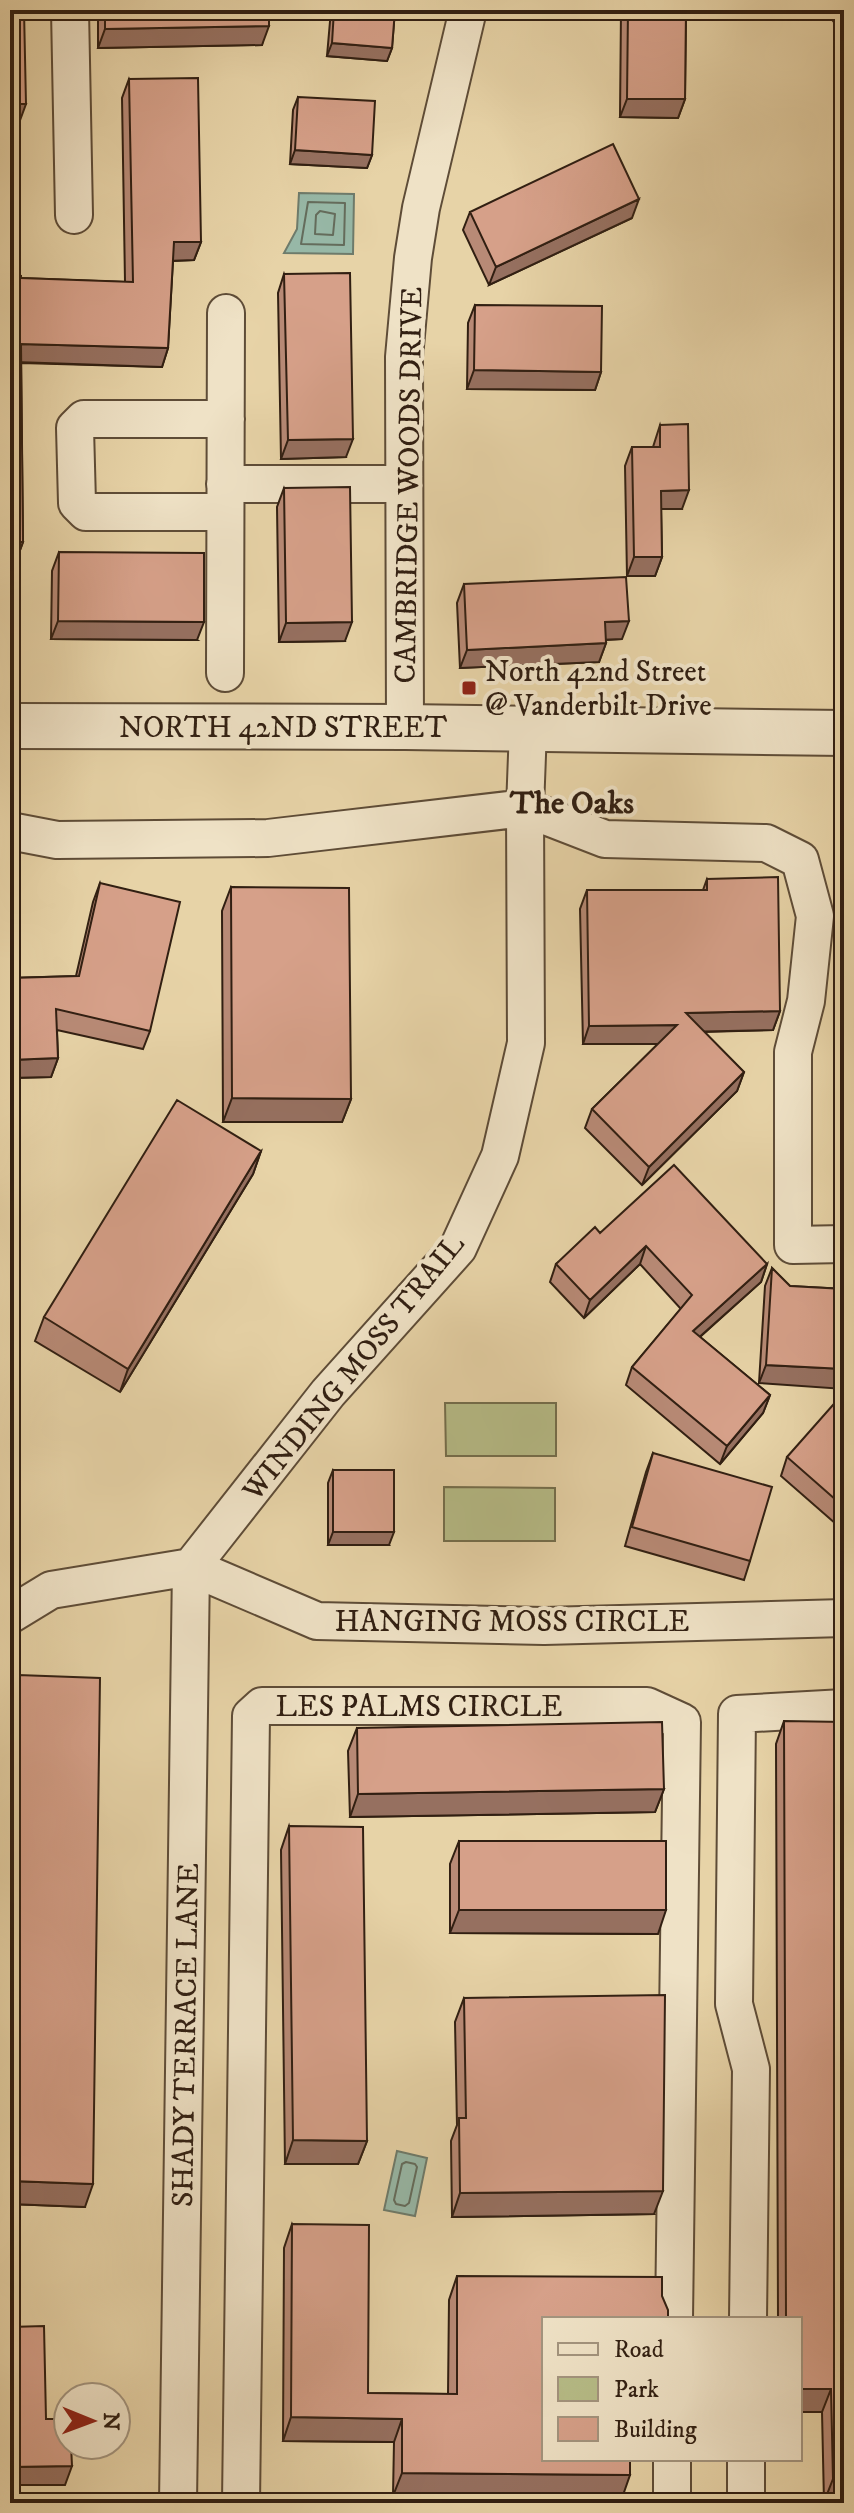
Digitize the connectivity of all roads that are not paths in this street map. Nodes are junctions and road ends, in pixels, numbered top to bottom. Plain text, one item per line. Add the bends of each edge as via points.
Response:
1 (70, 10) edge
2 (468, 10) edge
3 (74, 215) dead end
4 (226, 313) dead end
5 (226, 419) junction
6 (404, 484) junction
7 (225, 498) junction
8 (225, 673) dead end
9 (10, 726) edge
10 (405, 727) junction
11 (528, 729) junction
12 (844, 733) edge
13 (525, 808) junction
14 (10, 831) edge
15 (844, 1244) edge
16 (191, 1567) junction
17 (10, 1615) edge
18 (844, 1618) edge
19 (844, 1708) edge
20 (737, 1714) junction
21 (682, 1722) junction
22 (674, 2317) edge
23 (748, 2317) edge
24 (672, 2461) edge
25 (746, 2461) edge
26 (178, 2503) edge
27 (241, 2503) edge
28 (672, 2503) edge
29 (746, 2503) edge

1 - 3 street
2 - 6 street, CAMBRIDGE WOODS DRIVE via 413,258 404,357
4 - 5 street
5 - 7 street
5 - 7 street via 84,419 75,428 77,503 86,512
6 - 7 street
6 - 10 street, CAMBRIDGE WOODS DRIVE
7 - 8 street
9 - 10 street, NORTH 42ND STREET
10 - 11 street, NORTH 42ND STREET
11 - 12 street, NORTH 42ND STREET
11 - 13 street, WINDING MOSS TRAIL
13 - 14 street via 268,838 57,840
13 - 15 street via 605,839 766,843 800,860 815,916 806,1001 793,1052 793,1245
13 - 16 street, WINDING MOSS TRAIL via 526,1043 500,1156 458,1248 328,1393
16 - 17 street via 51,1590
16 - 18 street, HANGING MOSS CIRCLE via 317,1621 544,1626
16 - 26 street, SHADY TERRACE LANE
19 - 20 street
20 - 21 street
20 - 23 street via 734,2004 751,2069
21 - 22 street
21 - 27 street, LES PALMS CIRCLE via 647,1706 262,1706 251,1716
24 - 28 street
25 - 29 street

